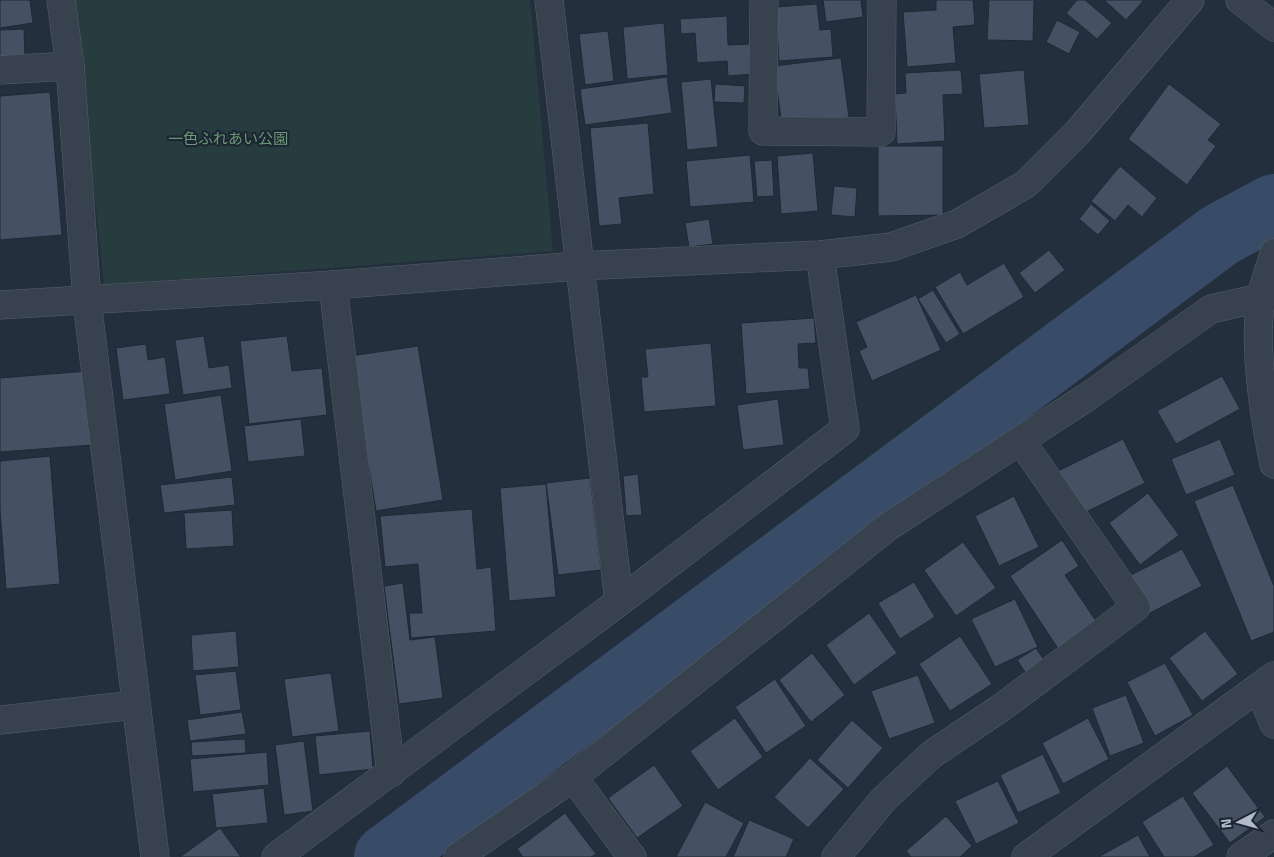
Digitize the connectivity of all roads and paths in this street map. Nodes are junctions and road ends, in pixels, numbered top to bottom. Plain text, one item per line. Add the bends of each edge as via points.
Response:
1 (61, 0) edge
2 (549, 0) edge
3 (764, 0) edge
4 (882, 0) edge
5 (1190, 0) edge
6 (1240, 0) edge
7 (1274, 27) edge
8 (70, 66) junction
9 (0, 70) edge
10 (1274, 253) edge
11 (820, 255) junction
12 (578, 266) junction
13 (332, 285) junction
14 (1268, 297) edge
15 (87, 301) junction
16 (0, 305) edge
17 (1021, 441) junction
18 (1274, 464) edge
19 (619, 602) junction
20 (1267, 682) edge
21 (135, 705) junction
22 (0, 720) edge
23 (1274, 724) edge
24 (392, 773) junction
25 (573, 777) junction
26 (1274, 834) edge
27 (155, 857) edge
28 (276, 857) edge
29 (458, 857) edge
30 (632, 857) edge
31 (836, 857) edge
32 (1026, 857) edge
33 (1241, 857) edge

1 - 8 street
2 - 12 street
3 - 4 street via 763,131 792,132 881,132
5 - 11 street via 1078,132 1026,184 957,224 891,247
6 - 7 street
8 - 9 street
8 - 15 street
10 - 14 street
11 - 12 street
11 - 19 street via 844,428
12 - 13 street
12 - 19 street
13 - 15 street
13 - 24 street
14 - 17 street via 1211,309
14 - 18 street via 1260,353 1267,429
15 - 16 street
15 - 21 street
17 - 25 street via 889,526
17 - 31 street via 1136,607 930,756 883,800
19 - 24 street
20 - 23 street
20 - 32 street
21 - 22 street
21 - 27 street
24 - 28 street
25 - 29 street
25 - 30 street
26 - 33 street

